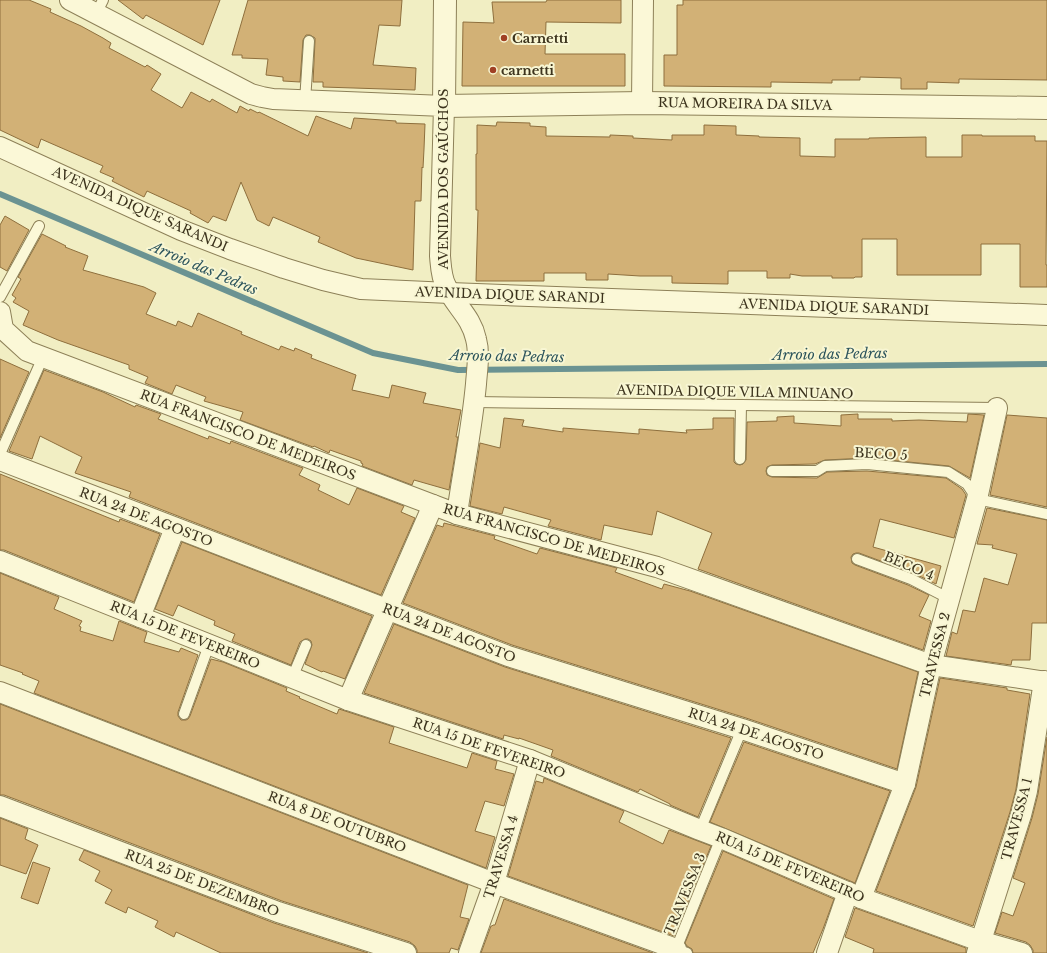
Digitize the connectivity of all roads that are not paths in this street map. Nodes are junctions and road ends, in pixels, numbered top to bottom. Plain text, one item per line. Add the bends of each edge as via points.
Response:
1 (70, 0) edge
2 (445, 0) edge
3 (643, 0) edge
4 (100, 7) edge
5 (309, 41) dead end
6 (305, 101) junction
7 (642, 103) junction
8 (444, 106) junction
9 (1047, 108) edge
10 (0, 147) edge
11 (39, 226) dead end
12 (450, 294) junction
13 (0, 297) edge
14 (0, 312) edge
15 (1047, 315) edge
16 (43, 357) junction
17 (474, 398) junction
18 (741, 405) junction
19 (997, 408) joint
20 (0, 454) edge
21 (0, 460) edge
22 (740, 460) dead end
23 (772, 471) dead end
24 (977, 499) junction
25 (433, 505) junction
26 (457, 514) junction
27 (1047, 514) edge
28 (175, 528) junction
29 (857, 559) dead end
30 (0, 561) edge
31 (950, 599) junction
32 (388, 610) junction
33 (140, 617) junction
34 (209, 645) junction
35 (306, 645) dead end
36 (931, 665) junction
37 (292, 678) junction
38 (1046, 681) edge
39 (0, 692) edge
40 (348, 700) junction
41 (184, 714) dead end
42 (742, 729) junction
43 (530, 760) junction
44 (906, 784) junction
45 (0, 806) edge
46 (700, 830) junction
47 (722, 838) junction
48 (494, 883) junction
49 (855, 895) junction
50 (978, 947) edge
51 (682, 951) edge
52 (406, 953) edge
53 (469, 953) edge
54 (827, 953) edge
55 (1022, 953) edge

1 - 4 street
2 - 8 street, AVENIDA DOS GAÚCHOS
3 - 7 street
4 - 6 street via 251,94 262,98
5 - 6 lane
6 - 8 street
7 - 8 street, RUA MOREIRA DA SILVA
7 - 9 street, RUA MOREIRA DA SILVA
8 - 12 street, AVENIDA DOS GAÚCHOS via 440,256 441,272
10 - 12 street, AVENIDA DIQUE SARANDI via 181,230 284,268 361,288
11 - 13 lane
12 - 15 street, AVENIDA DIQUE SARANDI
12 - 17 street, AVENIDA DOS GAÚCHOS via 471,323 476,338 478,354
14 - 16 street, RUA FRANCISCO DE MEDEIROS via 3,329 27,351
16 - 20 lane
16 - 25 street, RUA FRANCISCO DE MEDEIROS
17 - 18 lane, AVENIDA DIQUE VILA MINUANO
17 - 26 street, AVENIDA DOS GAÚCHOS
18 - 19 lane, AVENIDA DIQUE VILA MINUANO
18 - 22 lane
19 - 24 street, TRAVESSA 2
21 - 28 street, RUA 24 DE AGOSTO
23 - 24 lane, BECO 5 via 817,471 825,466 867,464 948,472 967,484
24 - 27 lane
24 - 31 street, TRAVESSA 2
25 - 26 street, RUA FRANCISCO DE MEDEIROS
25 - 32 street
26 - 36 street, RUA FRANCISCO DE MEDEIROS via 657,567
28 - 32 street, RUA 24 DE AGOSTO
28 - 33 street
29 - 31 lane, BECO 4 via 911,578
30 - 33 street, RUA 15 DE FEVEREIRO
31 - 36 street, TRAVESSA 2
32 - 40 street
32 - 42 street, RUA 24 DE AGOSTO via 508,656
33 - 34 street, RUA 15 DE FEVEREIRO
34 - 37 street, RUA 15 DE FEVEREIRO
34 - 41 lane
35 - 37 lane
36 - 38 street, RUA FRANCISCO DE MEDEIROS
36 - 44 street, TRAVESSA 2
37 - 40 street, RUA 15 DE FEVEREIRO
38 - 50 street, TRAVESSA 1 via 1027,792
39 - 48 street, RUA 8 DE OUTUBRO
40 - 43 street, RUA 15 DE FEVEREIRO
42 - 44 street, RUA 24 DE AGOSTO
42 - 46 lane
43 - 46 street, RUA 15 DE FEVEREIRO
43 - 48 street, TRAVESSA 4
44 - 49 street, TRAVESSA 2
45 - 52 street, RUA 25 DE DEZEMBRO via 278,912
46 - 47 street, RUA 15 DE FEVEREIRO
47 - 49 street, RUA 15 DE FEVEREIRO
47 - 51 lane, TRAVESSA 3
48 - 51 street, RUA 8 DE OUTUBRO
48 - 53 street, TRAVESSA 4
49 - 50 street, RUA 15 DE FEVEREIRO
49 - 54 street, TRAVESSA 2
50 - 55 street, RUA 15 DE FEVEREIRO

